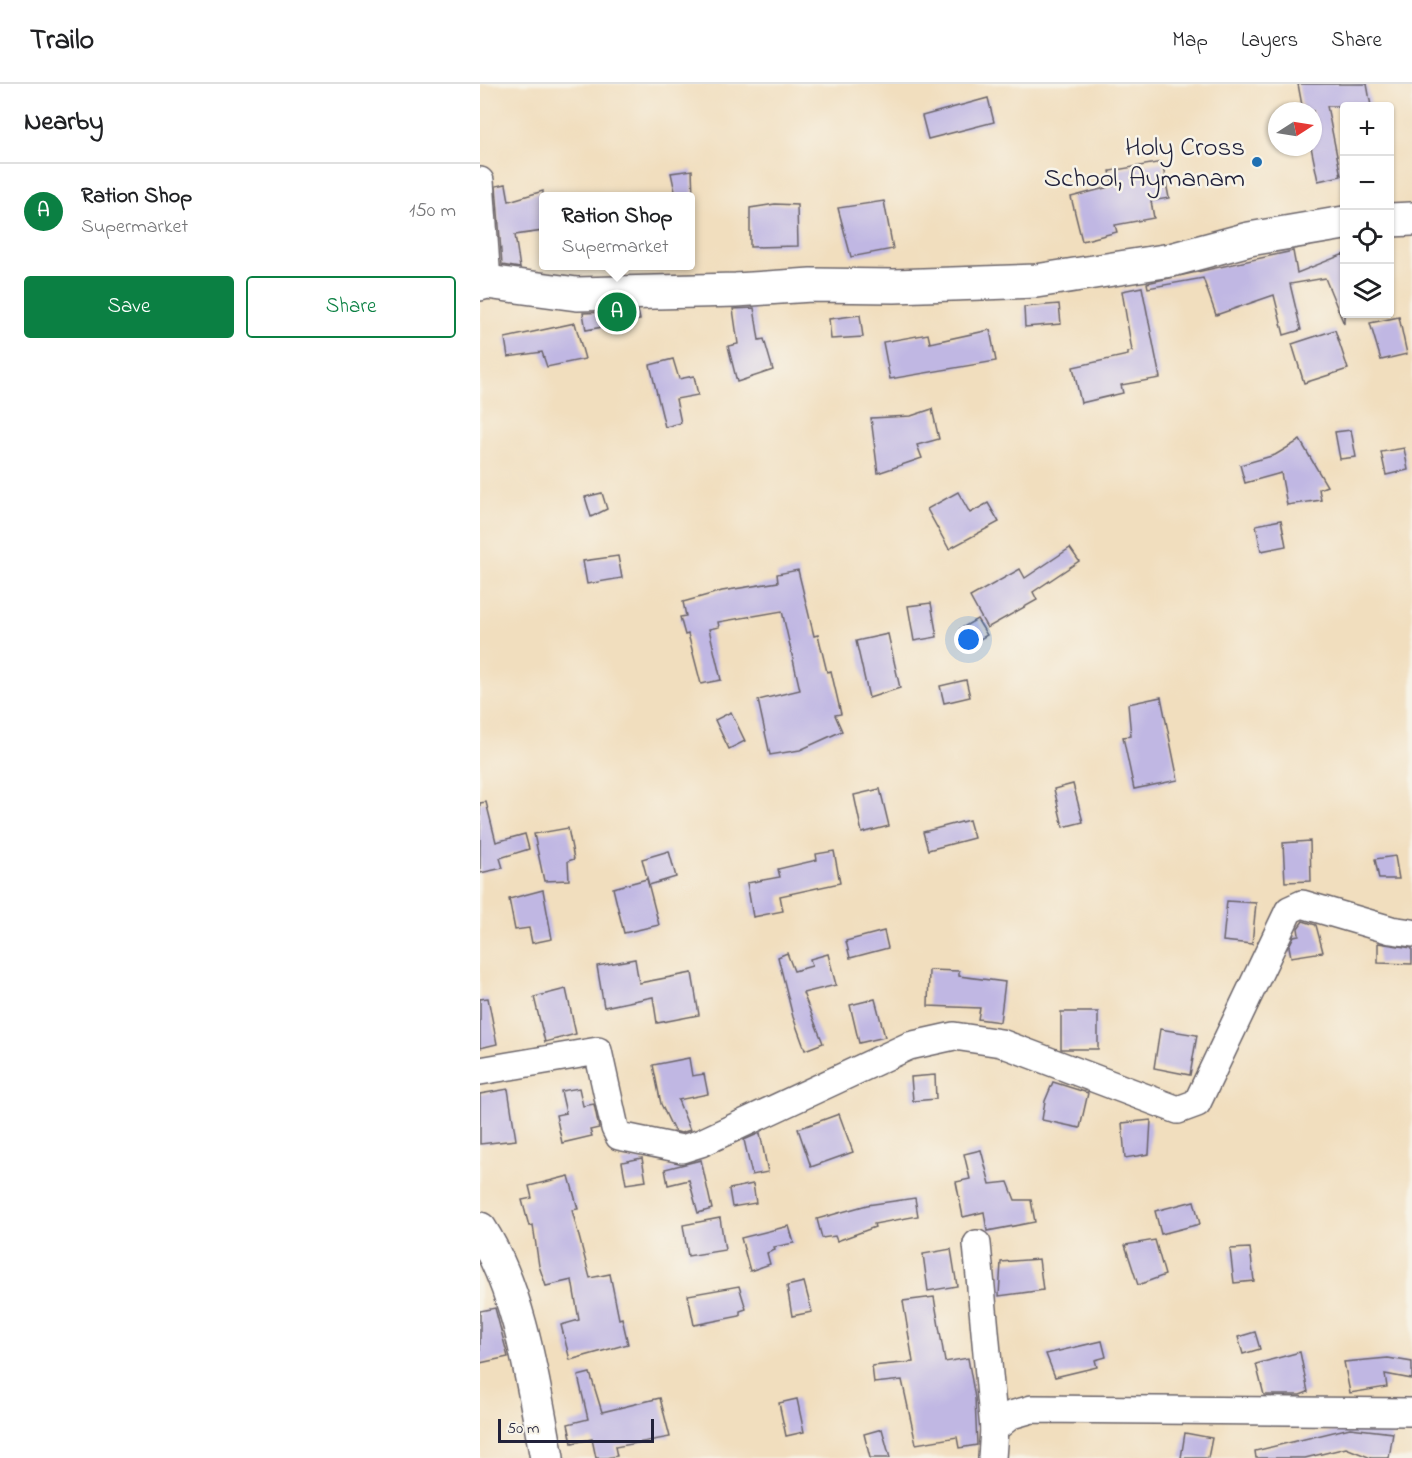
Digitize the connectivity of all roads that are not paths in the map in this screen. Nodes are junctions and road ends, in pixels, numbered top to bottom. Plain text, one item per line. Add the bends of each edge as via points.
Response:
1 (480, 181) edge
2 (1340, 224) edge
3 (483, 283) edge
4 (1412, 933) edge
5 (480, 1071) edge
6 (480, 1229) edge
7 (977, 1244) dead end
8 (1412, 1412) edge
9 (994, 1429) junction
10 (547, 1458) edge
11 (992, 1458) edge

1 - 3 street
2 - 3 main road via 1249,238 1172,260 1036,281 577,294
4 - 5 street via 1302,904 1289,910 1197,1103 1189,1109 1178,1110 1001,1043 954,1036 909,1046 682,1149 619,1136 598,1051
6 - 10 main road via 508,1290
7 - 9 street
8 - 9 street via 1032,1409 1011,1415
9 - 11 street

